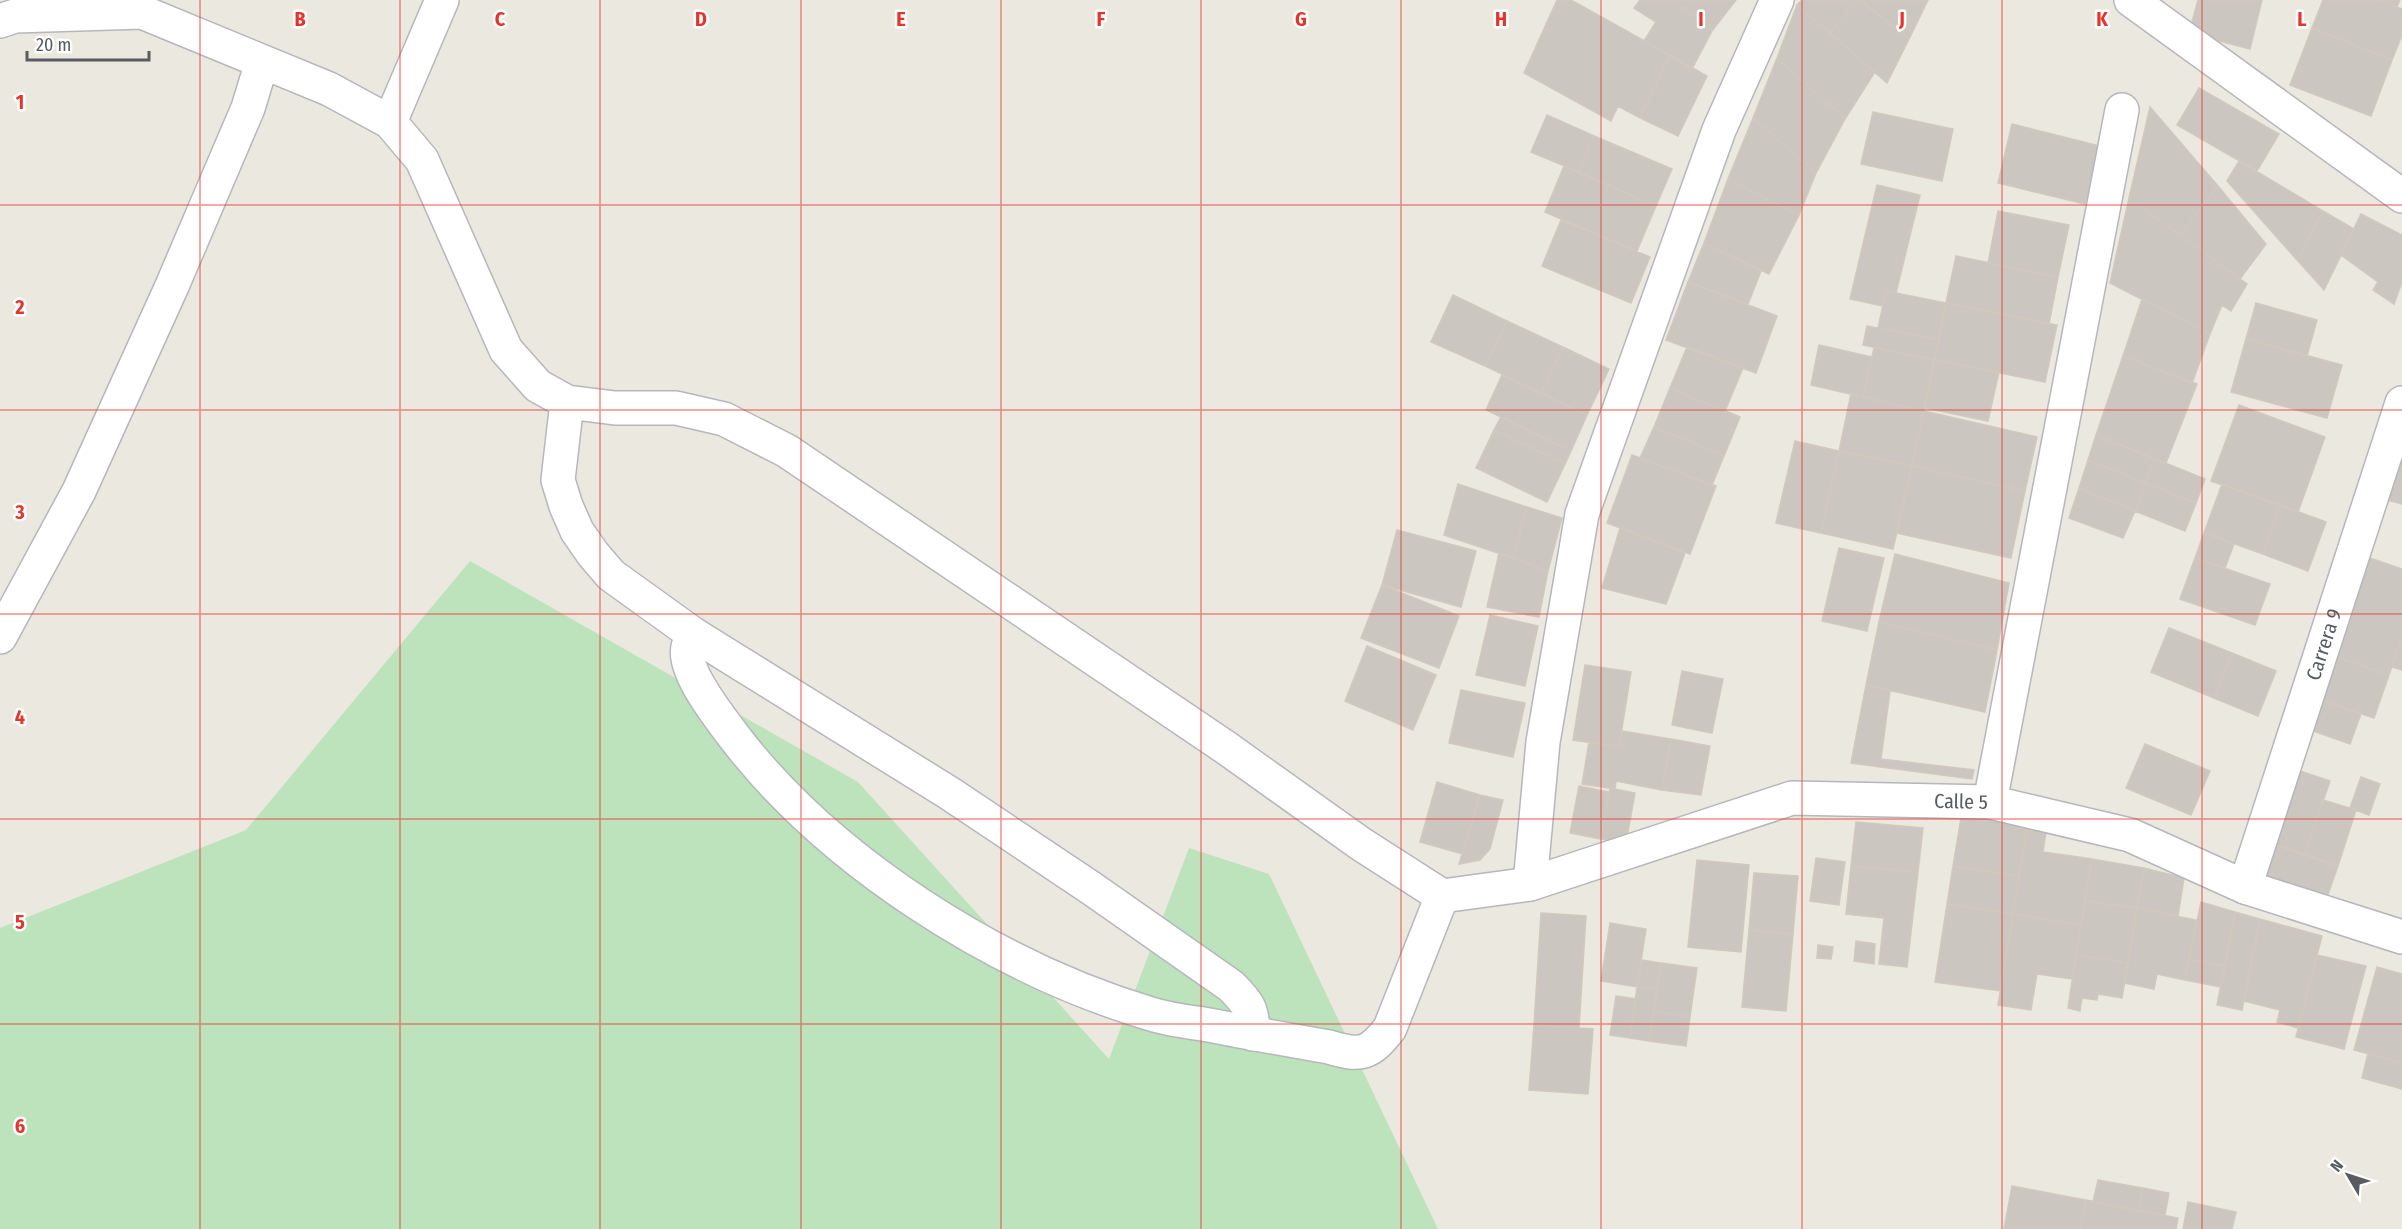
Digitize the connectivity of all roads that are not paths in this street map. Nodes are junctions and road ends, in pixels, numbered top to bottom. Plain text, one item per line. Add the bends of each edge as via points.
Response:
1 (442, 0) edge
2 (1777, 0) edge
3 (2131, 0) edge
4 (0, 21) edge
5 (262, 62) junction
6 (2122, 110) dead end
7 (390, 122) junction
8 (2402, 196) edge
9 (567, 402) junction
10 (2402, 403) edge
11 (693, 634) junction
12 (0, 637) edge
13 (1989, 802) junction
14 (1521, 885) junction
15 (2245, 887) junction
16 (1442, 896) junction
17 (2402, 936) edge
18 (1253, 1034) junction

1 - 7 street
2 - 14 street via 1719,130 1582,514
3 - 8 street
4 - 5 street via 15,16 142,12
5 - 7 street via 329,89
5 - 12 street via 248,108 177,276 79,491
6 - 13 street
7 - 9 street via 422,160 506,350 538,386
9 - 11 street via 558,480 577,531 611,575
9 - 16 street via 615,408 676,408 724,419 787,451
10 - 15 street, Carrera 9
11 - 18 street via 949,793 1231,986 1248,1002
11 - 18 street via 687,648 690,669 754,763 818,827 897,888 1001,954 1082,990 1154,1015
13 - 14 street, Calle 5 via 1792,798
13 - 15 street, Calle 5 via 2130,836
14 - 16 street, Calle 5
15 - 17 street, Calle 5
16 - 18 street via 1390,1028 1377,1045 1366,1052 1345,1052

